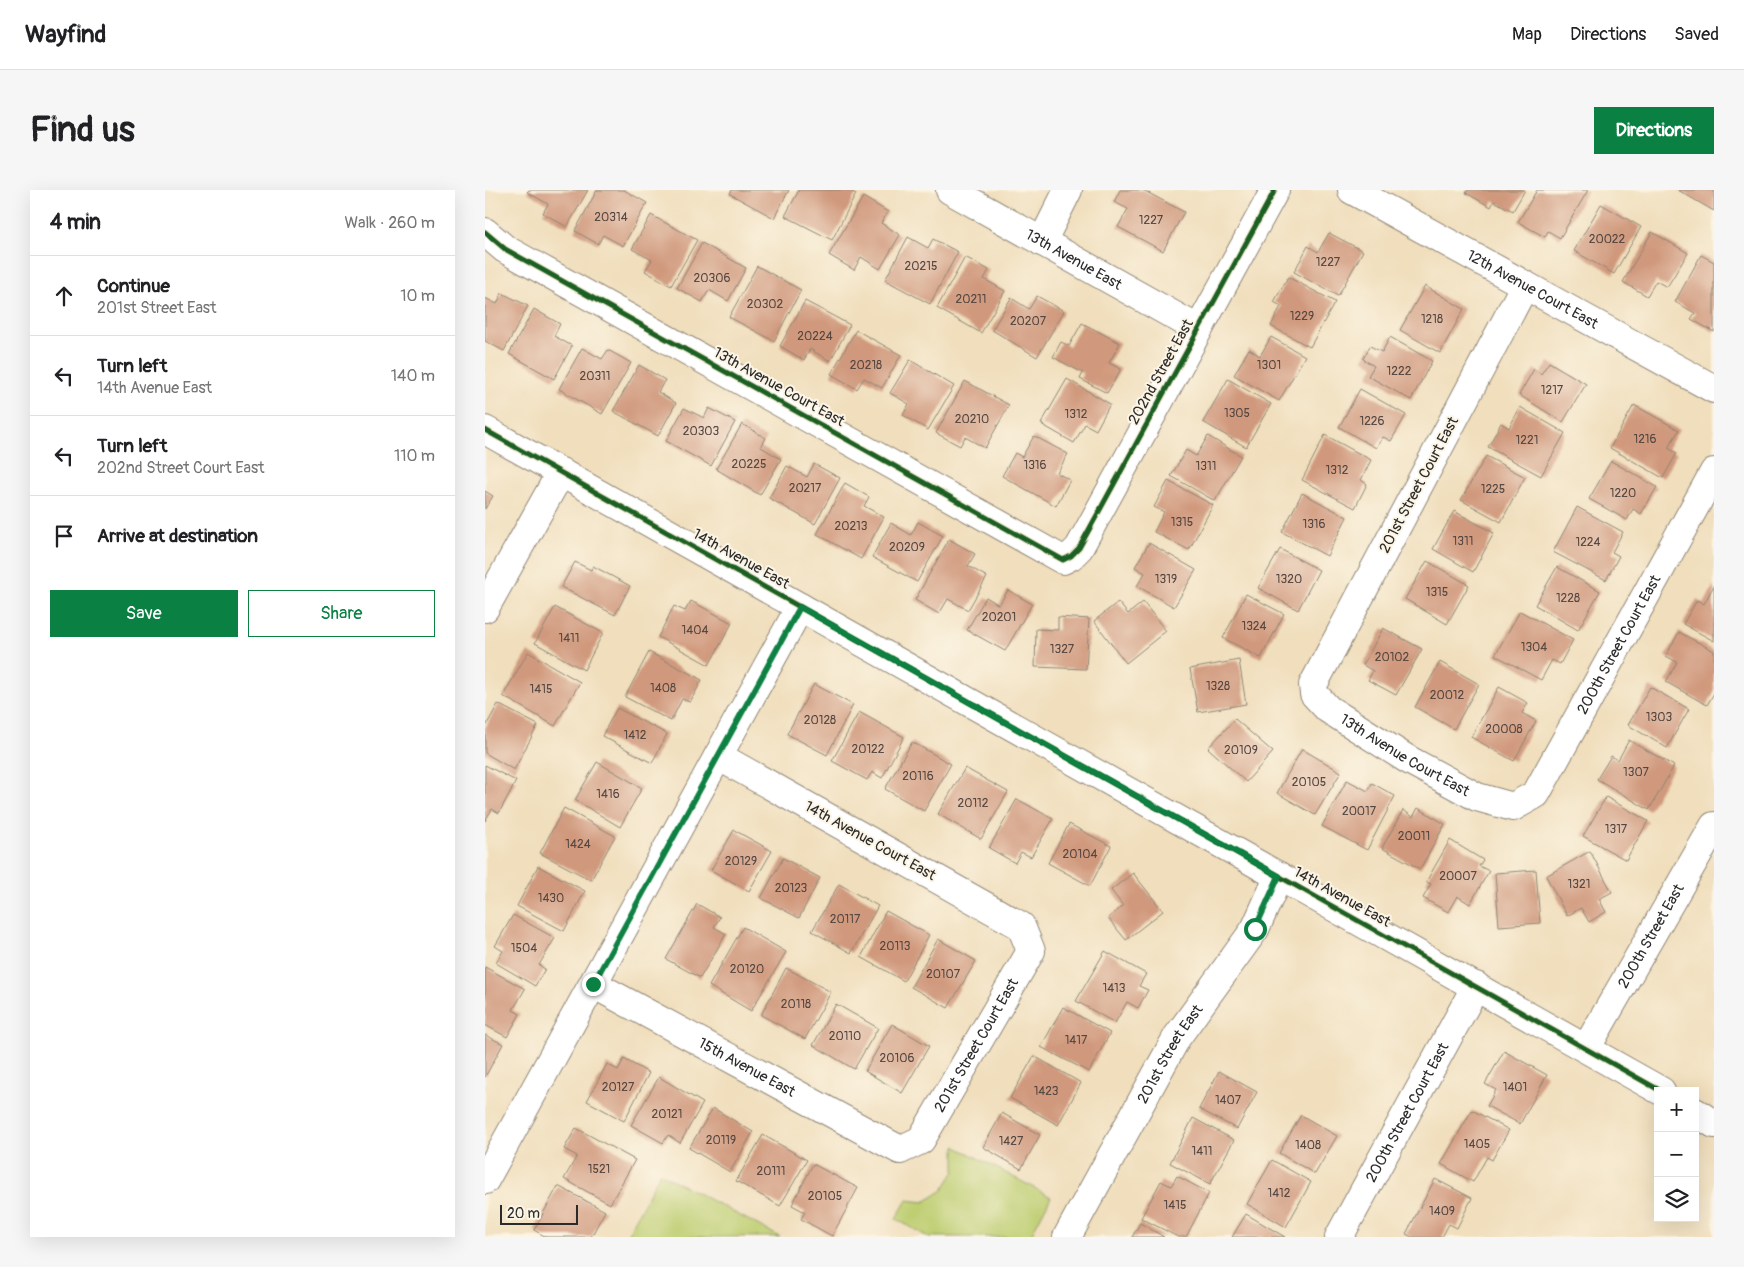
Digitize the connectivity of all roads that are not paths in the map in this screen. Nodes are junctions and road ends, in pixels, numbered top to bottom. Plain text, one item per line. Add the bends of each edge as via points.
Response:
1 (950, 190) edge
2 (1068, 190) edge
3 (1275, 190) edge
4 (1352, 190) edge
5 (485, 232) edge
6 (1042, 242) junction
7 (1525, 285) junction
8 (1198, 329) junction
9 (1714, 389) edge
10 (485, 430) edge
11 (561, 472) junction
12 (1714, 472) edge
13 (1063, 560) joint
14 (800, 607) junction
15 (485, 608) edge
16 (1313, 685) joint
17 (718, 756) junction
18 (1513, 807) joint
19 (1714, 826) edge
20 (1279, 876) junction
21 (1021, 926) joint
22 (593, 984) junction
23 (1476, 986) junction
24 (1587, 1047) junction
25 (1654, 1087) edge
26 (1699, 1115) edge
27 (1714, 1124) edge
28 (900, 1150) joint
29 (486, 1180) edge
30 (1067, 1237) edge
31 (1339, 1237) edge

1 - 6 street, 13th Avenue East
2 - 6 street
3 - 8 street, 202nd Street East
4 - 7 street, 12th Avenue Court East
5 - 13 street, 13th Avenue Court East via 505,248
6 - 8 street, 13th Avenue East
7 - 9 street, 12th Avenue Court East
7 - 16 street, 201st Street Court East
8 - 13 street, 202nd Street East via 1079,548
10 - 11 street, 14th Avenue East
11 - 14 street, 14th Avenue East
11 - 15 street
12 - 18 street, 200th Street Court East via 1536,794
14 - 17 street
14 - 20 street, 14th Avenue East
16 - 18 street, 13th Avenue Court East via 1314,694 1328,709 1407,759 1477,797
17 - 21 street, 14th Avenue Court East
17 - 22 street
19 - 24 street, 200th Street East
20 - 23 street, 14th Avenue East
20 - 30 street, 201st Street East via 1255,929 1177,1037
21 - 28 street, 201st Street Court East via 1031,952 921,1140
22 - 28 street, 15th Avenue East
22 - 29 street
23 - 24 street, 14th Avenue East
23 - 31 street, 200th Street Court East
24 - 25 street, 14th Avenue East
26 - 27 street

